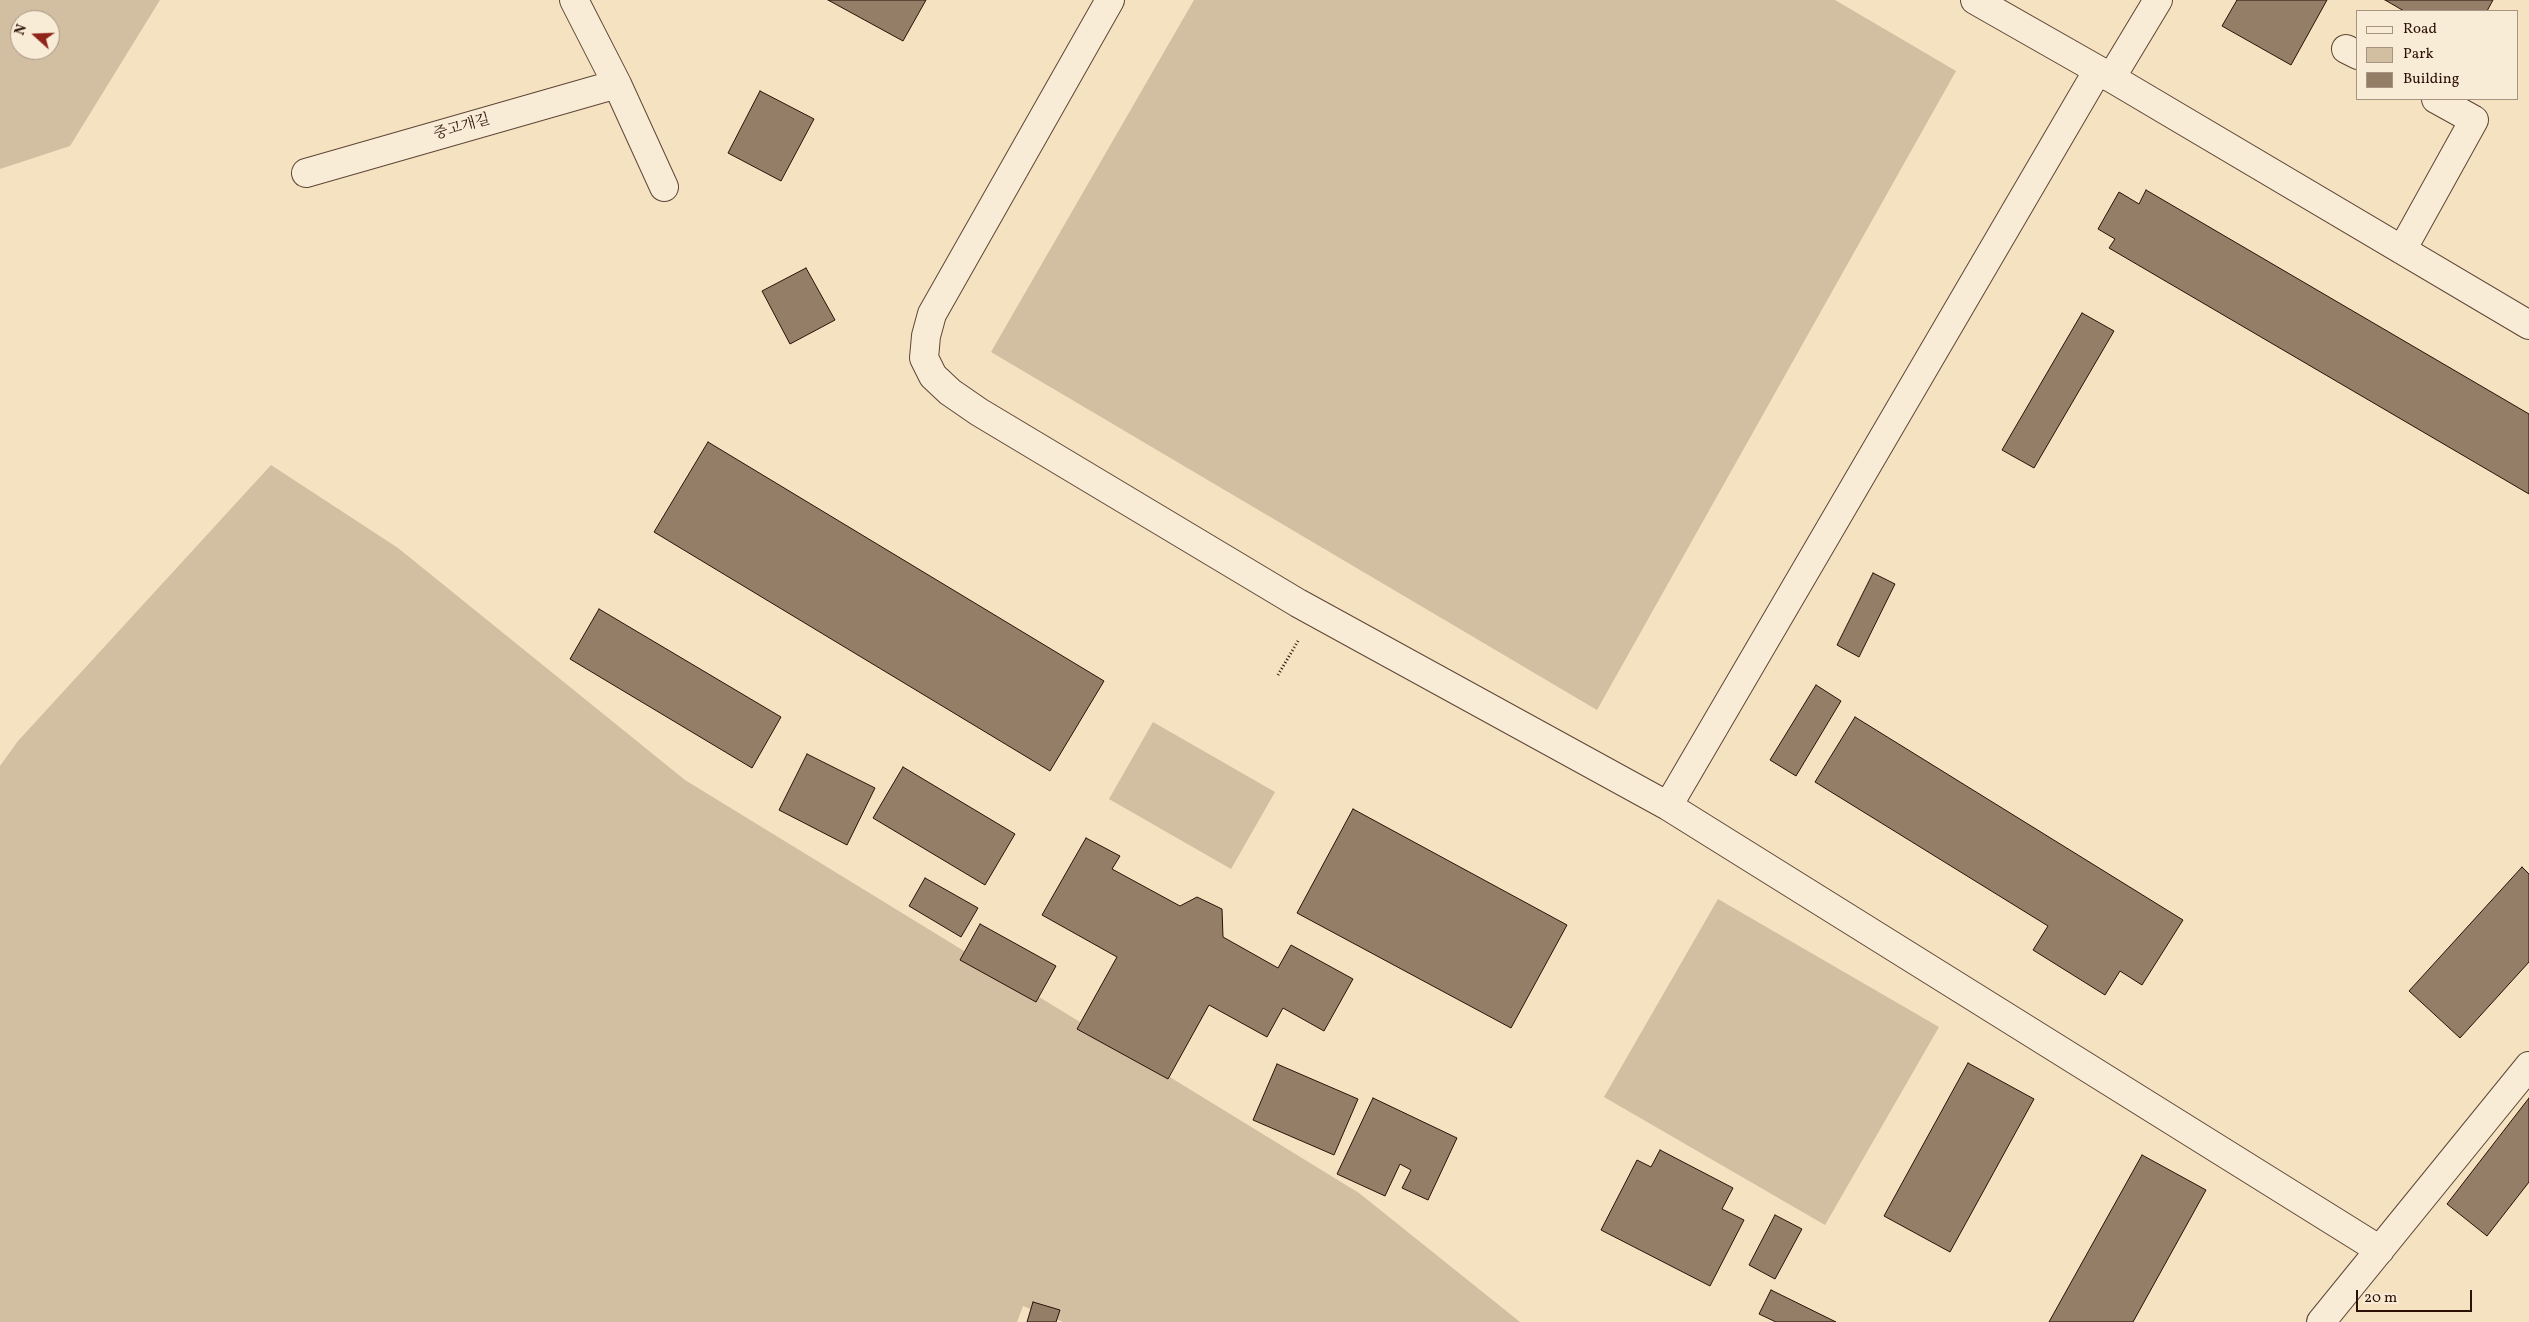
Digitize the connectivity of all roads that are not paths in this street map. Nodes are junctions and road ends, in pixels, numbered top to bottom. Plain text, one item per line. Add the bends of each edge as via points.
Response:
1 (574, 0) edge
2 (1110, 0) edge
3 (1975, 0) edge
4 (2158, 0) edge
5 (2104, 74) junction
6 (617, 84) junction
7 (2438, 100) edge
8 (306, 173) dead end
9 (664, 187) dead end
10 (2402, 250) junction
11 (2529, 325) edge
12 (1668, 806) junction
13 (2529, 1066) edge
14 (2380, 1250) junction
15 (2321, 1322) edge

1 - 6 street
2 - 12 street via 932,314 924,358 933,376 979,412 1298,603
3 - 5 street
4 - 5 street
5 - 10 street
5 - 12 street
6 - 8 street, 중고개길
6 - 9 street
7 - 10 street via 2474,120
10 - 11 street
12 - 14 street
13 - 14 street
14 - 15 street

